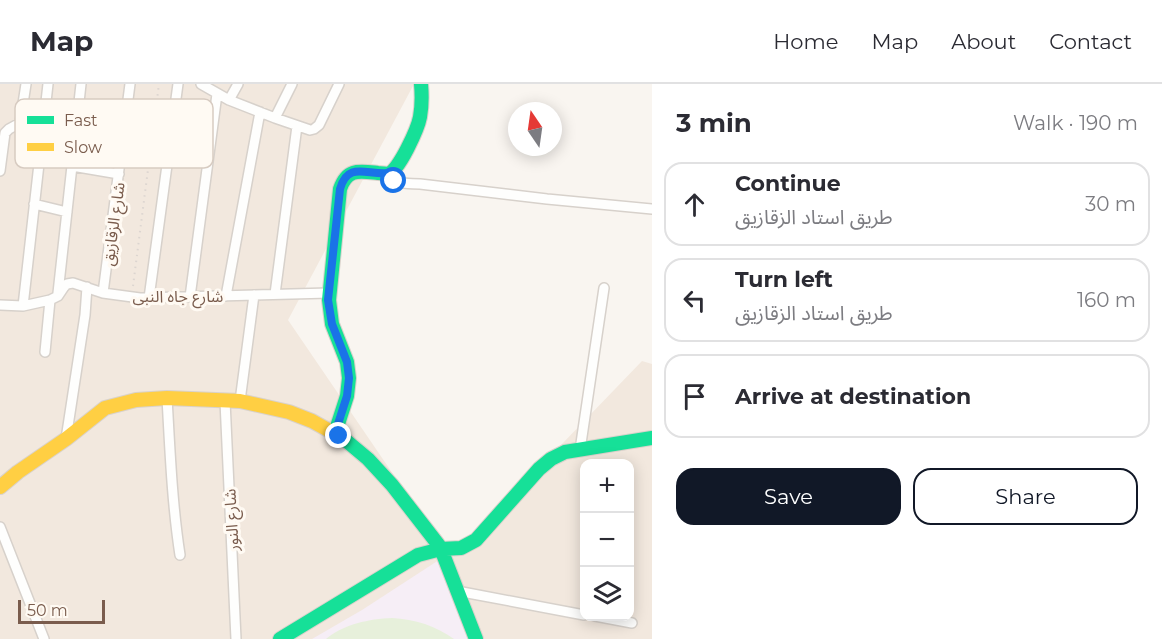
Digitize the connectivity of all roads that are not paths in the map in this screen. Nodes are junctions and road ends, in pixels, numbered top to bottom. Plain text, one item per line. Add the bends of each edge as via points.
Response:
1 (26, 84) edge
2 (48, 84) edge
3 (81, 84) edge
4 (130, 84) edge
5 (178, 84) edge
6 (201, 84) edge
7 (238, 84) edge
8 (292, 84) edge
9 (339, 84) edge
10 (421, 84) edge
11 (217, 94) junction
12 (24, 99) edge
13 (46, 99) edge
14 (79, 99) edge
15 (128, 99) edge
16 (176, 99) edge
17 (229, 100) junction
18 (260, 112) junction
19 (275, 118) junction
20 (213, 124) edge
21 (15, 126) edge
22 (297, 126) junction
23 (38, 168) edge
24 (72, 168) edge
25 (84, 168) edge
26 (120, 168) edge
27 (167, 168) edge
28 (207, 168) edge
29 (0, 171) edge
30 (389, 173) junction
31 (119, 174) junction
32 (34, 204) junction
33 (652, 209) edge
34 (67, 212) junction
35 (87, 287) junction
36 (604, 288) dead end
37 (103, 293) junction
38 (329, 293) junction
39 (274, 294) junction
40 (254, 295) junction
41 (226, 296) junction
42 (190, 297) junction
43 (54, 298) junction
44 (149, 298) junction
45 (0, 305) edge
46 (23, 306) junction
47 (45, 352) dead end
48 (167, 398) junction
49 (240, 401) junction
50 (225, 402) junction
51 (339, 436) junction
52 (652, 438) edge
53 (66, 439) junction
54 (580, 450) junction
55 (0, 487) edge
56 (0, 527) edge
57 (441, 549) junction
58 (180, 555) dead end
59 (457, 591) junction
60 (580, 614) edge
61 (621, 621) edge
62 (632, 623) dead end
63 (45, 639) edge
64 (236, 639) edge
65 (280, 639) edge
66 (476, 639) edge

1 - 12 street
2 - 13 street
3 - 14 street
4 - 15 street, شارع الزقازيق
5 - 16 street
6 - 11 street
7 - 17 street
8 - 19 street
9 - 22 street via 319,125 310,130
10 - 30 street via 418,122 399,162
11 - 17 street
11 - 20 street
17 - 18 street
18 - 19 street
18 - 41 street
19 - 22 street
21 - 29 street via 5,133
22 - 39 street
23 - 32 street
24 - 34 street
25 - 31 street
26 - 31 street, شارع الزقازيق
27 - 44 street
28 - 42 street
30 - 33 street via 399,183
30 - 38 street via 352,172 342,181
31 - 37 street, شارع الزقازيق
32 - 34 street
32 - 46 street
34 - 43 street
35 - 37 street, شارع جاه النبى
35 - 43 street, شارع جاه النبى via 67,284
35 - 53 street
36 - 54 street
37 - 44 street, شارع جاه النبى
38 - 39 street, شارع جاه النبى
38 - 51 street via 332,324 349,378 337,427
39 - 40 street, شارع جاه النبى
40 - 41 street, شارع جاه النبى
40 - 49 street
41 - 42 street, شارع جاه النبى
42 - 44 street, شارع جاه النبى
43 - 46 street, شارع جاه النبى
43 - 47 street
45 - 46 street, شارع جاه النبى
48 - 50 street
48 - 53 street via 105,408
48 - 58 street
49 - 50 street
49 - 51 street via 289,412
50 - 64 street, شارع النور
51 - 57 street via 388,479
52 - 54 street
53 - 55 street
54 - 57 street via 556,454 546,461 476,540 460,548
56 - 63 street
57 - 59 street
57 - 65 street via 418,555
59 - 60 street
59 - 66 street
61 - 62 street

